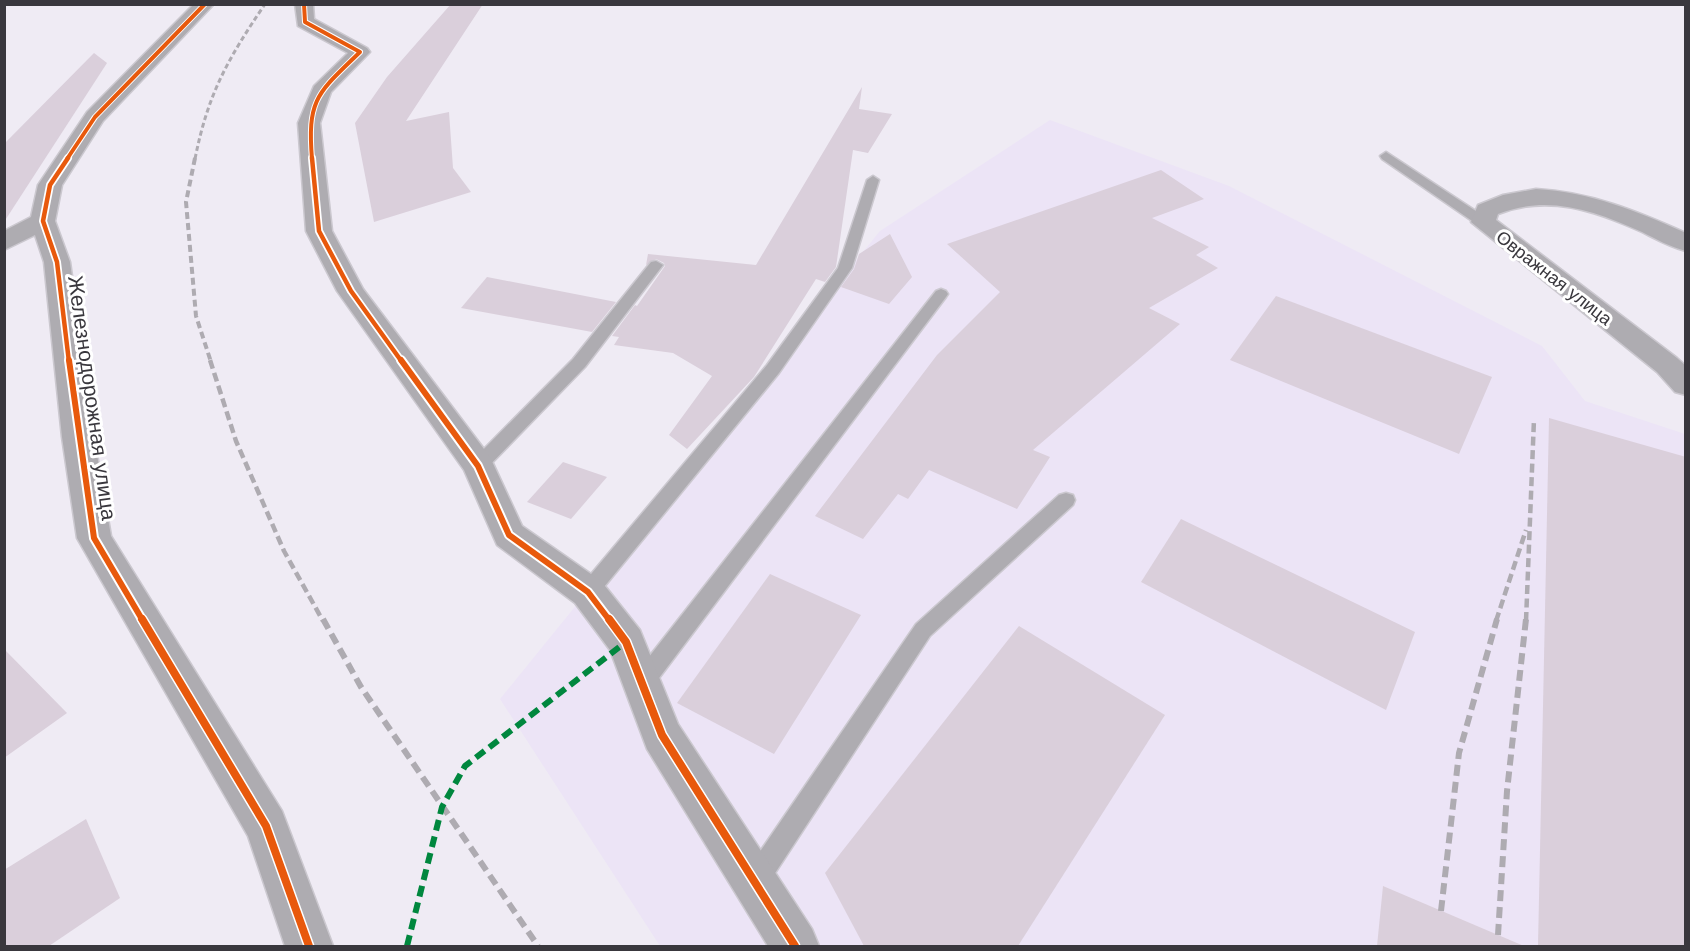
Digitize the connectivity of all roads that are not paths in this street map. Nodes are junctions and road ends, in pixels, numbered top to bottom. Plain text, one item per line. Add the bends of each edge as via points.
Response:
1 (205, 4) edge
2 (304, 4) edge
3 (1386, 156) dead end
4 (873, 180) dead end
5 (43, 221) junction
6 (1483, 222) junction
7 (4, 242) edge
8 (1686, 243) edge
9 (656, 265) dead end
10 (941, 294) dead end
11 (1686, 385) edge
12 (478, 466) junction
13 (1066, 500) dead end
14 (588, 592) junction
15 (642, 683) junction
16 (754, 881) junction
17 (309, 946) edge
18 (795, 946) edge

1 - 5 street, Железнодорожная улица via 95,117 50,185
2 - 12 street via 305,22 360,52 321,90 309,123 319,231 351,291
3 - 6 lane
4 - 14 lane via 845,268 773,369
5 - 7 street
5 - 17 street, Железнодорожная улица via 57,262 94,538 266,826
6 - 8 street, Овражная улица via 1487,210 1505,200 1553,198 1608,207
6 - 11 street, Овражная улица via 1667,365
9 - 12 lane via 579,363
10 - 15 lane
12 - 14 street via 508,535
13 - 16 lane via 923,630
14 - 15 street via 626,642
15 - 16 street via 662,735
16 - 18 street

